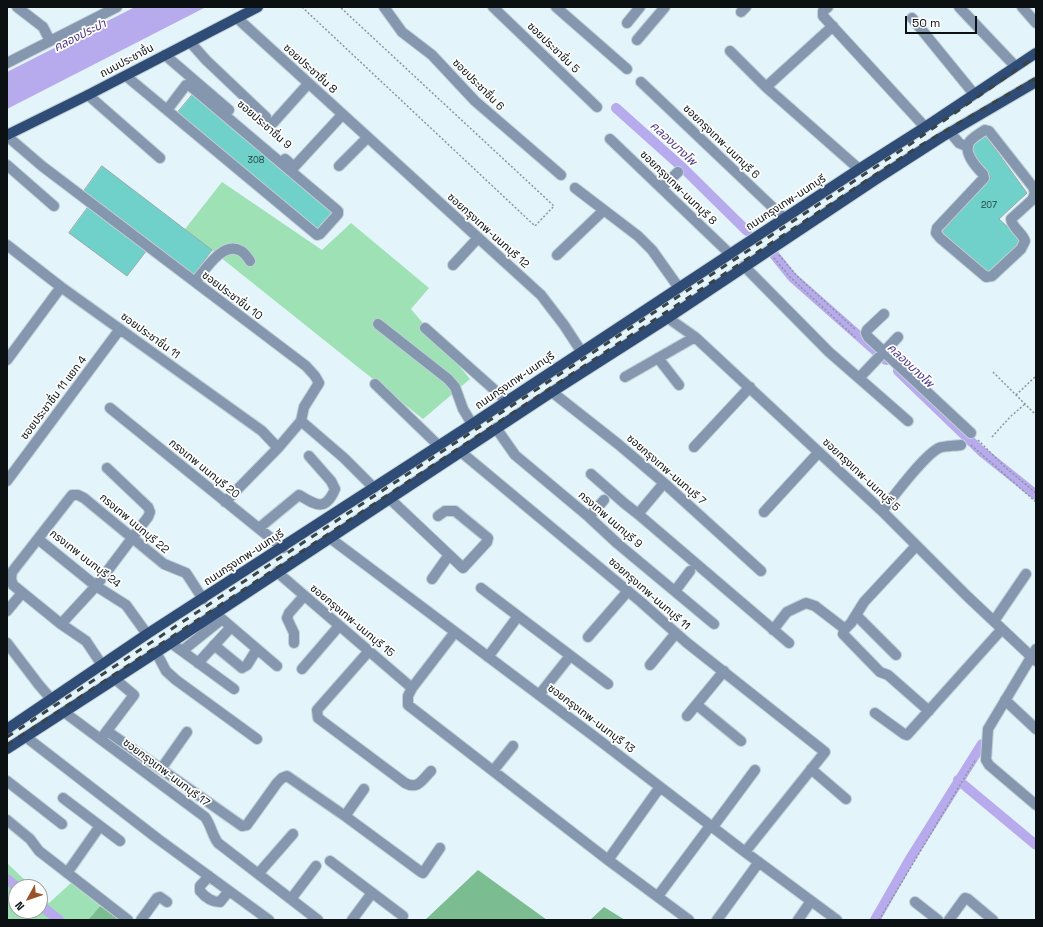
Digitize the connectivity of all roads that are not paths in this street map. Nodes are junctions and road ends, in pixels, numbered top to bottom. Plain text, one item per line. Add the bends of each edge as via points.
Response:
1 (17, 7) edge
2 (118, 7) edge
3 (258, 7) edge
4 (384, 7) edge
5 (493, 7) edge
6 (556, 7) edge
7 (640, 7) edge
8 (665, 7) edge
9 (828, 7) edge
10 (960, 7) edge
11 (1022, 7) edge
12 (237, 18) junction
13 (912, 18) dead end
14 (627, 24) dead end
15 (1036, 24) edge
16 (833, 26) junction
17 (637, 40) dead end
18 (50, 41) junction
19 (190, 42) junction
20 (730, 51) dead end
21 (1036, 52) edge
22 (165, 55) junction
23 (7, 64) edge
24 (1015, 66) junction
25 (627, 69) dead end
26 (126, 76) junction
27 (641, 82) dead end
28 (1036, 82) edge
29 (308, 84) junction
30 (766, 87) junction
31 (974, 94) junction
32 (88, 96) junction
33 (597, 107) dead end
34 (167, 110) junction
35 (342, 115) junction
36 (925, 127) junction
37 (950, 132) junction
38 (7, 135) edge
39 (367, 138) junction
40 (610, 139) dead end
41 (968, 147) junction
42 (160, 158) dead end
43 (7, 165) edge
44 (339, 166) dead end
45 (859, 168) junction
46 (678, 172) dead end
47 (560, 175) dead end
48 (575, 188) dead end
49 (661, 188) junction
50 (54, 206) dead end
51 (604, 210) junction
52 (784, 218) junction
53 (478, 238) junction
54 (7, 245) edge
55 (730, 254) junction
56 (557, 255) dead end
57 (250, 261) dead end
58 (453, 265) dead end
59 (741, 268) junction
60 (195, 282) junction
61 (61, 287) junction
62 (679, 288) junction
63 (884, 314) dead end
64 (668, 318) junction
65 (378, 324) dead end
66 (425, 328) dead end
67 (120, 329) junction
68 (694, 337) junction
69 (898, 337) dead end
70 (581, 352) junction
71 (882, 355) junction
72 (658, 358) junction
73 (7, 360) edge
74 (625, 377) dead end
75 (859, 378) junction
76 (375, 384) dead end
77 (679, 385) dead end
78 (750, 387) junction
79 (552, 392) junction
80 (507, 401) junction
81 (110, 408) dead end
82 (301, 421) junction
83 (908, 421) dead end
84 (472, 424) junction
85 (496, 428) junction
86 (971, 433) road end
87 (438, 445) junction
88 (961, 445) dead end
89 (694, 447) dead end
90 (278, 448) junction
91 (461, 452) junction
92 (819, 452) junction
93 (309, 456) dead end
94 (107, 468) dead end
95 (591, 474) dead end
96 (7, 481) edge
97 (664, 483) junction
98 (374, 488) junction
99 (390, 499) junction
100 (604, 500) dead end
101 (225, 502) junction
102 (882, 510) junction
103 (764, 512) dead end
104 (638, 514) junction
105 (438, 516) dead end
106 (589, 517) junction
107 (319, 524) junction
108 (259, 528) junction
109 (132, 538) junction
110 (330, 538) junction
111 (38, 539) junction
112 (916, 546) junction
113 (283, 548) junction
114 (449, 555) junction
115 (690, 571) dead end
116 (277, 572) junction
117 (761, 572) dead end
118 (1026, 574) dead end
119 (432, 579) dead end
120 (96, 586) junction
121 (481, 588) dead end
122 (675, 591) junction
123 (628, 592) junction
124 (22, 593) junction
125 (304, 596) junction
126 (203, 599) junction
127 (7, 611) edge
128 (856, 615) junction
129 (218, 616) junction
130 (518, 616) junction
131 (994, 621) junction
132 (61, 624) junction
133 (714, 624) dead end
134 (339, 626) junction
135 (231, 627) junction
136 (845, 629) junction
137 (1002, 629) junction
138 (773, 630) junction
139 (455, 632) junction
140 (676, 633) junction
141 (147, 634) junction
142 (588, 637) dead end
143 (7, 643) edge
144 (171, 643) junction
145 (294, 643) dead end
146 (789, 643) dead end
147 (214, 645) junction
148 (257, 649) junction
149 (182, 651) junction
150 (370, 651) junction
151 (156, 652) junction
152 (896, 655) dead end
153 (1034, 655) edge
154 (570, 656) junction
155 (488, 657) junction
156 (198, 663) junction
157 (102, 665) junction
158 (650, 665) dead end
159 (277, 666) dead end
160 (302, 669) dead end
161 (724, 671) junction
162 (115, 679) junction
163 (608, 684) dead end
164 (412, 688) junction
165 (234, 689) dead end
166 (539, 695) junction
167 (52, 700) junction
168 (1005, 700) junction
169 (697, 705) junction
170 (929, 711) junction
171 (64, 712) junction
172 (876, 713) dead end
173 (687, 716) dead end
174 (8, 727) edge
175 (1036, 729) edge
176 (107, 731) junction
177 (187, 732) dead end
178 (26, 737) junction
179 (101, 739) junction
180 (257, 739) dead end
181 (741, 741) dead end
182 (513, 746) dead end
183 (7, 749) edge
184 (161, 769) junction
185 (811, 769) junction
186 (755, 770) dead end
187 (431, 771) dead end
188 (493, 771) junction
189 (7, 781) edge
190 (660, 787) junction
191 (364, 789) dead end
192 (63, 798) dead end
193 (846, 799) dead end
194 (1036, 805) edge
195 (345, 816) junction
196 (7, 820) edge
197 (62, 824) dead end
198 (100, 826) junction
199 (711, 827) junction
200 (292, 834) dead end
201 (120, 841) dead end
202 (440, 848) dead end
203 (744, 852) junction
204 (608, 860) junction
205 (330, 861) dead end
206 (759, 862) junction
207 (316, 866) dead end
208 (67, 872) junction
209 (258, 874) junction
210 (209, 876) junction
211 (229, 891) junction
212 (372, 894) junction
213 (658, 896) junction
214 (291, 899) junction
215 (811, 901) junction
216 (168, 902) dead end
217 (914, 902) dead end
218 (404, 916) dead end
219 (128, 920) edge
220 (141, 920) edge
221 (270, 920) edge
222 (318, 920) edge
223 (352, 920) edge
224 (689, 920) edge
225 (717, 920) edge
226 (798, 920) edge
227 (837, 920) edge
228 (938, 920) edge
229 (949, 920) edge
230 (993, 920) edge

1 - 18 street via 43,28
2 - 18 street
3 - 12 main road, ถนนประชาชื่น
4 - 47 street, ซอยประชาชื่น 6 via 402,32 432,55 475,101
5 - 33 street, ซอยประชาชื่น 5
6 - 25 street
7 - 14 street
8 - 17 street
9 - 16 street via 823,16
10 - 24 street
11 - 15 street
12 - 19 main road, ถนนประชาชื่น
12 - 29 street, ซอยประชาชื่น 8
13 - 31 street
16 - 30 street
16 - 36 street
18 - 23 street
19 - 22 main road, ถนนประชาชื่น
19 - 29 street via 270,120
20 - 30 street
21 - 24 main road, ถนนกรุงเทพ-นนทบุรี
22 - 26 main road, ถนนประชาชื่น
22 - 35 street, ซอยประชาชื่น 9 via 294,166
24 - 31 main road, ถนนกรุงเทพ-นนทบุรี
26 - 32 main road, ถนนประชาชื่น
26 - 34 street
27 - 52 street, ซอยกรุงเทพ-นนทบุรี 6
28 - 37 main road
29 - 35 street, ซอยประชาชื่น 8
30 - 45 street
31 - 36 main road, ถนนกรุงเทพ-นนทบุรี
32 - 38 main road, ถนนประชาชื่น
32 - 42 street
34 - 34 street via 317,235 338,214 338,211 189,85 186,85
35 - 39 street, ซอยประชาชื่น 8
36 - 45 main road, ถนนกรุงเทพ-นนทบุรี
37 - 41 street via 959,143
37 - 59 main road
38 - 60 street, ซอยประชาชื่น 10 via 42,166
39 - 44 street
39 - 53 street, ซอยกรุงเทพ-นนทบุรี 12
40 - 49 street, ซอยกรุงเทพ-นนทบุรี 8
41 - 41 street via 969,142 985,130 989,131 1035,193 1032,200 1011,219 1011,223 1023,235 1025,241 1021,249 992,276 986,277 936,233 937,228 984,178 968,154
43 - 50 street
45 - 52 main road, ถนนกรุงเทพ-นนทบุรี
46 - 49 street
48 - 51 street
49 - 55 street, ซอยกรุงเทพ-นนทบุรี 8
51 - 56 street
51 - 62 street via 652,250
52 - 55 main road, ถนนกรุงเทพ-นนทบุรี
53 - 58 street
53 - 70 street, ซอยกรุงเทพ-นนทบุรี 12 via 541,295
54 - 61 street, ซอยประชาชื่น 11
55 - 59 main road
55 - 62 main road, ถนนกรุงเทพ-นนทบุรี
57 - 60 street via 241,251 230,248 221,252
59 - 64 main road
59 - 75 street
60 - 82 street, ซอยประชาชื่น 10 via 306,366 315,376 319,384 304,407
61 - 67 street, ซอยประชาชื่น 11
61 - 73 street
62 - 70 main road, ถนนกรุงเทพ-นนทบุรี
63 - 71 street via 866,333
64 - 68 street, ซอยกรุงเทพ-นนทบุรี 5
64 - 79 main road
65 - 84 street via 448,379 455,387
66 - 80 street
67 - 90 street, ซอยประชาชื่น 11 via 262,432
67 - 96 street, ซอยประชาชื่น 11 แยก 4
68 - 72 street
68 - 78 street, ซอยกรุงเทพ-นนทบุรี 5
69 - 71 street
70 - 80 main road, ถนนกรุงเทพ-นนทบุรี
71 - 75 street
71 - 86 street
72 - 74 street
72 - 77 street
75 - 83 street
76 - 87 street
78 - 89 street
78 - 92 street, ซอยกรุงเทพ-นนทบุรี 5
79 - 85 main road
79 - 97 street, ซอยกรุงเทพ-นนทบุรี 7
80 - 84 main road, ถนนกรุงเทพ-นนทบุรี
81 - 101 street, กรงเทพ นนทบุรี 20
82 - 90 street, ซอยประชาชื่น 10
82 - 98 street
84 - 87 main road, ถนนกรุงเทพ-นนทบุรี
85 - 91 main road
85 - 106 street, กรงเทพ นนทบุรี 9 via 515,455
87 - 98 main road, ถนนกรุงเทพ-นนทบุรี
88 - 102 street via 939,448 924,461
90 - 101 street, ซอยประชาชื่น 10
91 - 99 main road
91 - 123 street, ซอยกรุงเทพ-นนทบุรี 11
92 - 102 street, ซอยกรุงเทพ-นนทบุรี 5
92 - 103 street
93 - 108 street via 333,485 335,489 332,496 322,505 315,505 299,494
94 - 109 street via 148,507 150,512
95 - 104 street
97 - 104 street
97 - 117 street, ซอยกรุงเทพ-นนทบุรี 7
98 - 107 main road, ถนนกรุงเทพ-นนทบุรี
99 - 110 main road
99 - 114 street
100 - 106 street
101 - 108 street, กรงเทพ นนทบุรี 20
102 - 112 street, ซอยกรุงเทพ-นนทบุรี 5
104 - 138 street
105 - 114 street via 445,511 455,511 488,538 463,568
106 - 122 street, กรงเทพ นนทบุรี 9
107 - 110 main road
107 - 113 main road, ถนนกรุงเทพ-นนทบุรี
108 - 113 street, กรงเทพ นนทบุรี 20
109 - 111 street, กรงเทพ นนทบุรี 22 via 84,498 72,495
109 - 120 street
109 - 126 street, กรงเทพ นนทบุรี 22 via 164,564 186,572
110 - 116 main road
110 - 139 street, ซอยกรุงเทพ-นนทบุรี 13
111 - 120 street, กรงเทพ นนทบุรี 24
111 - 124 street via 12,572 13,585
112 - 128 street via 864,602
112 - 131 street, ซอยกรุงเทพ-นนทบุรี 5
113 - 126 main road, ถนนกรุงเทพ-นนทบุรี
114 - 119 street
115 - 122 street
116 - 125 street, ซอยกรุงเทพ-นนทบุรี 15
116 - 129 main road
118 - 131 street
120 - 132 street
120 - 141 street, กรงเทพ นนทบุรี 24 via 126,605
121 - 130 street
122 - 133 street, กรงเทพ นนทบุรี 9
123 - 140 street, ซอยกรุงเทพ-นนทบุรี 11
123 - 142 street
124 - 127 street
124 - 132 street
125 - 134 street, ซอยกรุงเทพ-นนทบุรี 15
125 - 145 street via 287,618 294,633
126 - 141 main road, ถนนกรุงเทพ-นนทบุรี
128 - 136 street
128 - 152 street
129 - 135 street
129 - 144 main road
129 - 149 street
130 - 154 street
130 - 155 street
131 - 137 street, ซอยกรุงเทพ-นนทบุรี 5
132 - 157 street via 86,640
134 - 150 street, ซอยกรุงเทพ-นนทบุรี 15
134 - 160 street
135 - 147 street
135 - 148 street
136 - 138 street via 815,606 806,603 787,612
136 - 170 street via 843,635 882,673 893,679
137 - 153 street, ซอยกรุงเทพ-นนทบุรี 5
137 - 170 street via 953,690
138 - 146 street
139 - 155 street, ซอยกรุงเทพ-นนทบุรี 13
139 - 164 street
140 - 158 street
140 - 161 street, ซอยกรุงเทพ-นนทบุรี 11
141 - 157 main road, ถนนกรุงเทพ-นนทบุรี
143 - 167 street
144 - 149 street
144 - 151 main road
147 - 148 street via 242,668
147 - 156 street
148 - 159 street
149 - 156 street
150 - 164 street, ซอยกรุงเทพ-นนทบุรี 15
150 - 187 street via 317,710 318,718 411,786 417,786
151 - 162 main road
151 - 180 street via 166,671 176,680
153 - 168 street
154 - 163 street
154 - 166 street
155 - 166 street, ซอยกรุงเทพ-นนทบุรี 13
156 - 165 street
157 - 167 main road, ถนนกรุงเทพ-นนทบุรี
161 - 169 street
161 - 185 street, ซอยกรุงเทพ-นนทบุรี 11 via 825,752
162 - 171 main road
162 - 176 street via 134,695
164 - 188 street via 408,696 408,705
166 - 190 street, ซอยกรุงเทพ-นนทบุรี 13
167 - 171 main road
167 - 174 main road, ถนนกรุงเทพ-นนทบุรี
168 - 175 street
168 - 194 street via 988,729 986,760
169 - 173 street
169 - 181 street
170 - 172 street via 905,735
171 - 178 main road
171 - 179 street, ซอยกรุงเทพ-นนทบุรี 17
176 - 179 street
176 - 184 street
177 - 184 street
178 - 183 main road
178 - 210 street
179 - 209 street, ซอยกรุงเทพ-นนทบุรี 17 via 205,817 218,843
182 - 188 street
184 - 195 street via 242,826 249,822 277,783 287,776
185 - 193 street
185 - 203 street
186 - 199 street
188 - 204 street
189 - 197 street
190 - 199 street, ซอยกรุงเทพ-นนทบุรี 13
190 - 204 street
191 - 195 street
192 - 198 street
195 - 202 street via 421,872 425,871
196 - 208 street via 30,839 39,851
198 - 201 street
198 - 208 street
199 - 203 street, ซอยกรุงเทพ-นนทบุรี 13
199 - 213 street
200 - 209 street
203 - 206 street, ซอยกรุงเทพ-นนทบุรี 13
204 - 213 street
205 - 212 street
206 - 215 street, ซอยกรุงเทพ-นนทบุรี 13
206 - 225 street
207 - 214 street
208 - 219 street
209 - 214 street, ซอยกรุงเทพ-นนทบุรี 17
210 - 211 street
210 - 211 street via 200,886 204,896 220,902
211 - 221 street
212 - 218 street
212 - 223 street
213 - 224 street
214 - 222 street, ซอยกรุงเทพ-นนทบุรี 17
215 - 226 street
215 - 227 street, ซอยกรุงเทพ-นนทบุรี 13
216 - 220 street via 157,898
217 - 228 street
229 - 230 street via 965,898

